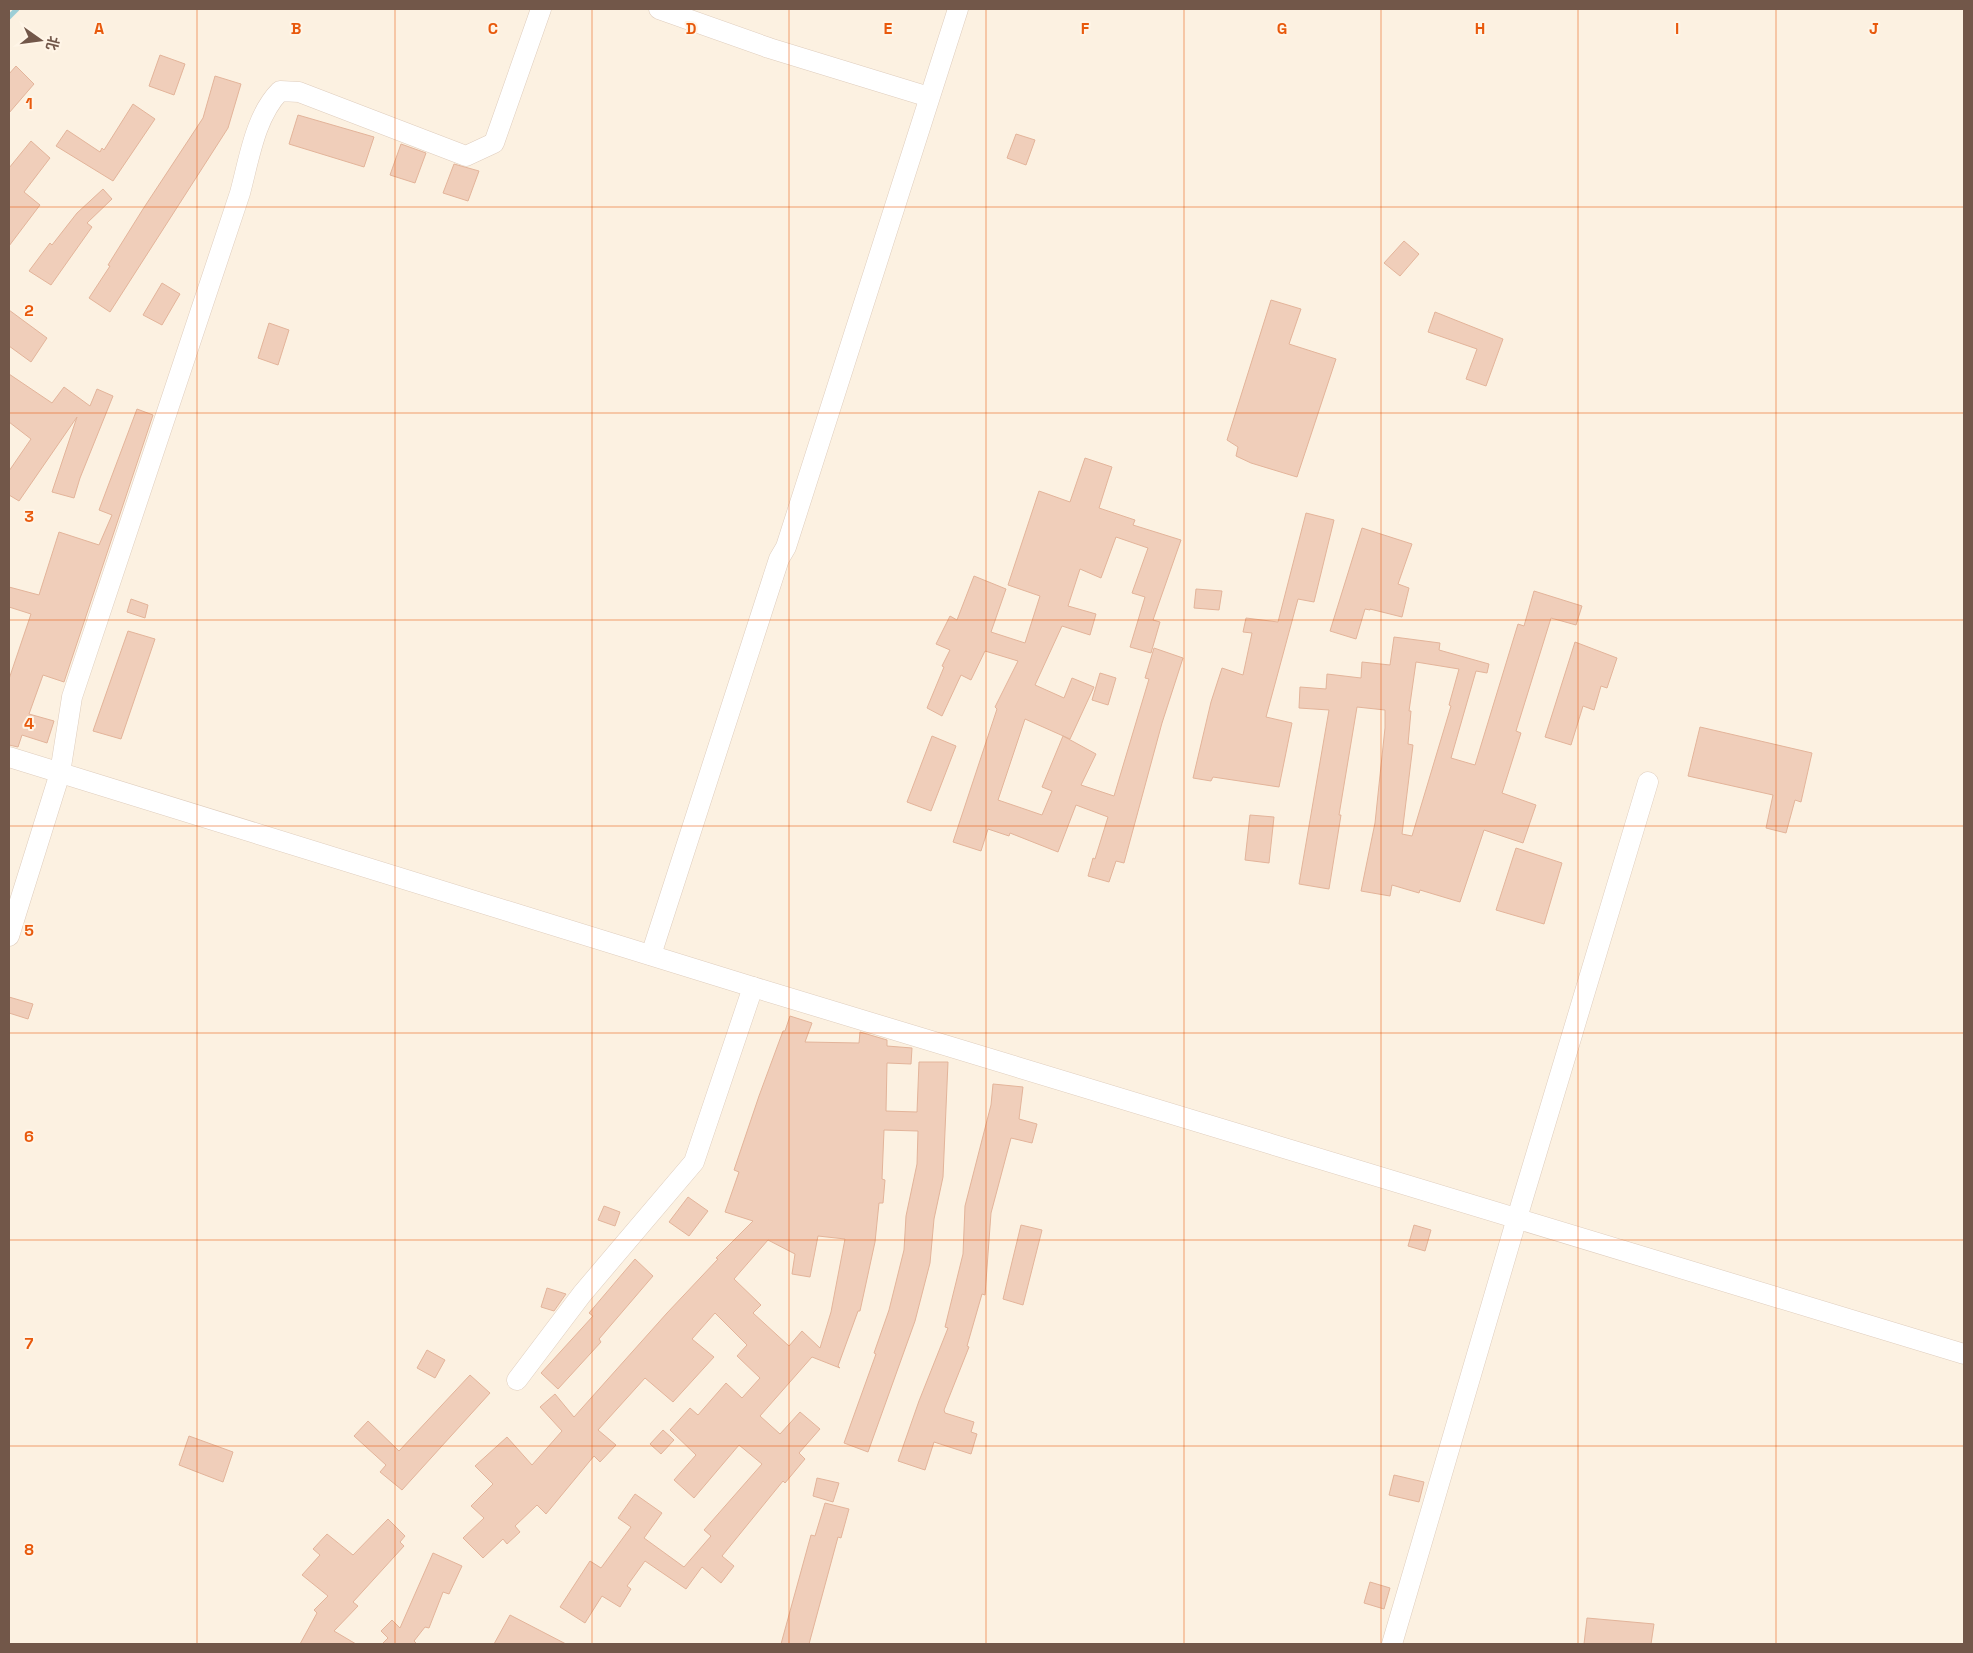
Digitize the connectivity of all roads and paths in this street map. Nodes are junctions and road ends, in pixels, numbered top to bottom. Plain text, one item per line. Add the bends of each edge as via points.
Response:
1 (541, 9) edge
2 (658, 9) edge
3 (958, 9) edge
4 (929, 97) junction
5 (9, 757) edge
6 (60, 772) junction
7 (1648, 782) dead end
8 (9, 936) edge
9 (651, 955) junction
10 (753, 987) junction
11 (1517, 1218) junction
12 (1964, 1354) edge
13 (516, 1380) dead end
14 (1392, 1644) edge

1 - 6 street via 494,143 466,156 299,92 280,91 272,99 254,137 240,193 72,697
2 - 4 street via 769,48
3 - 4 street
4 - 9 street via 786,547 779,559
5 - 6 street
6 - 8 street
6 - 9 street
7 - 11 street
9 - 10 street
10 - 11 street
10 - 13 street via 694,1162 582,1294
11 - 12 street
11 - 14 street

